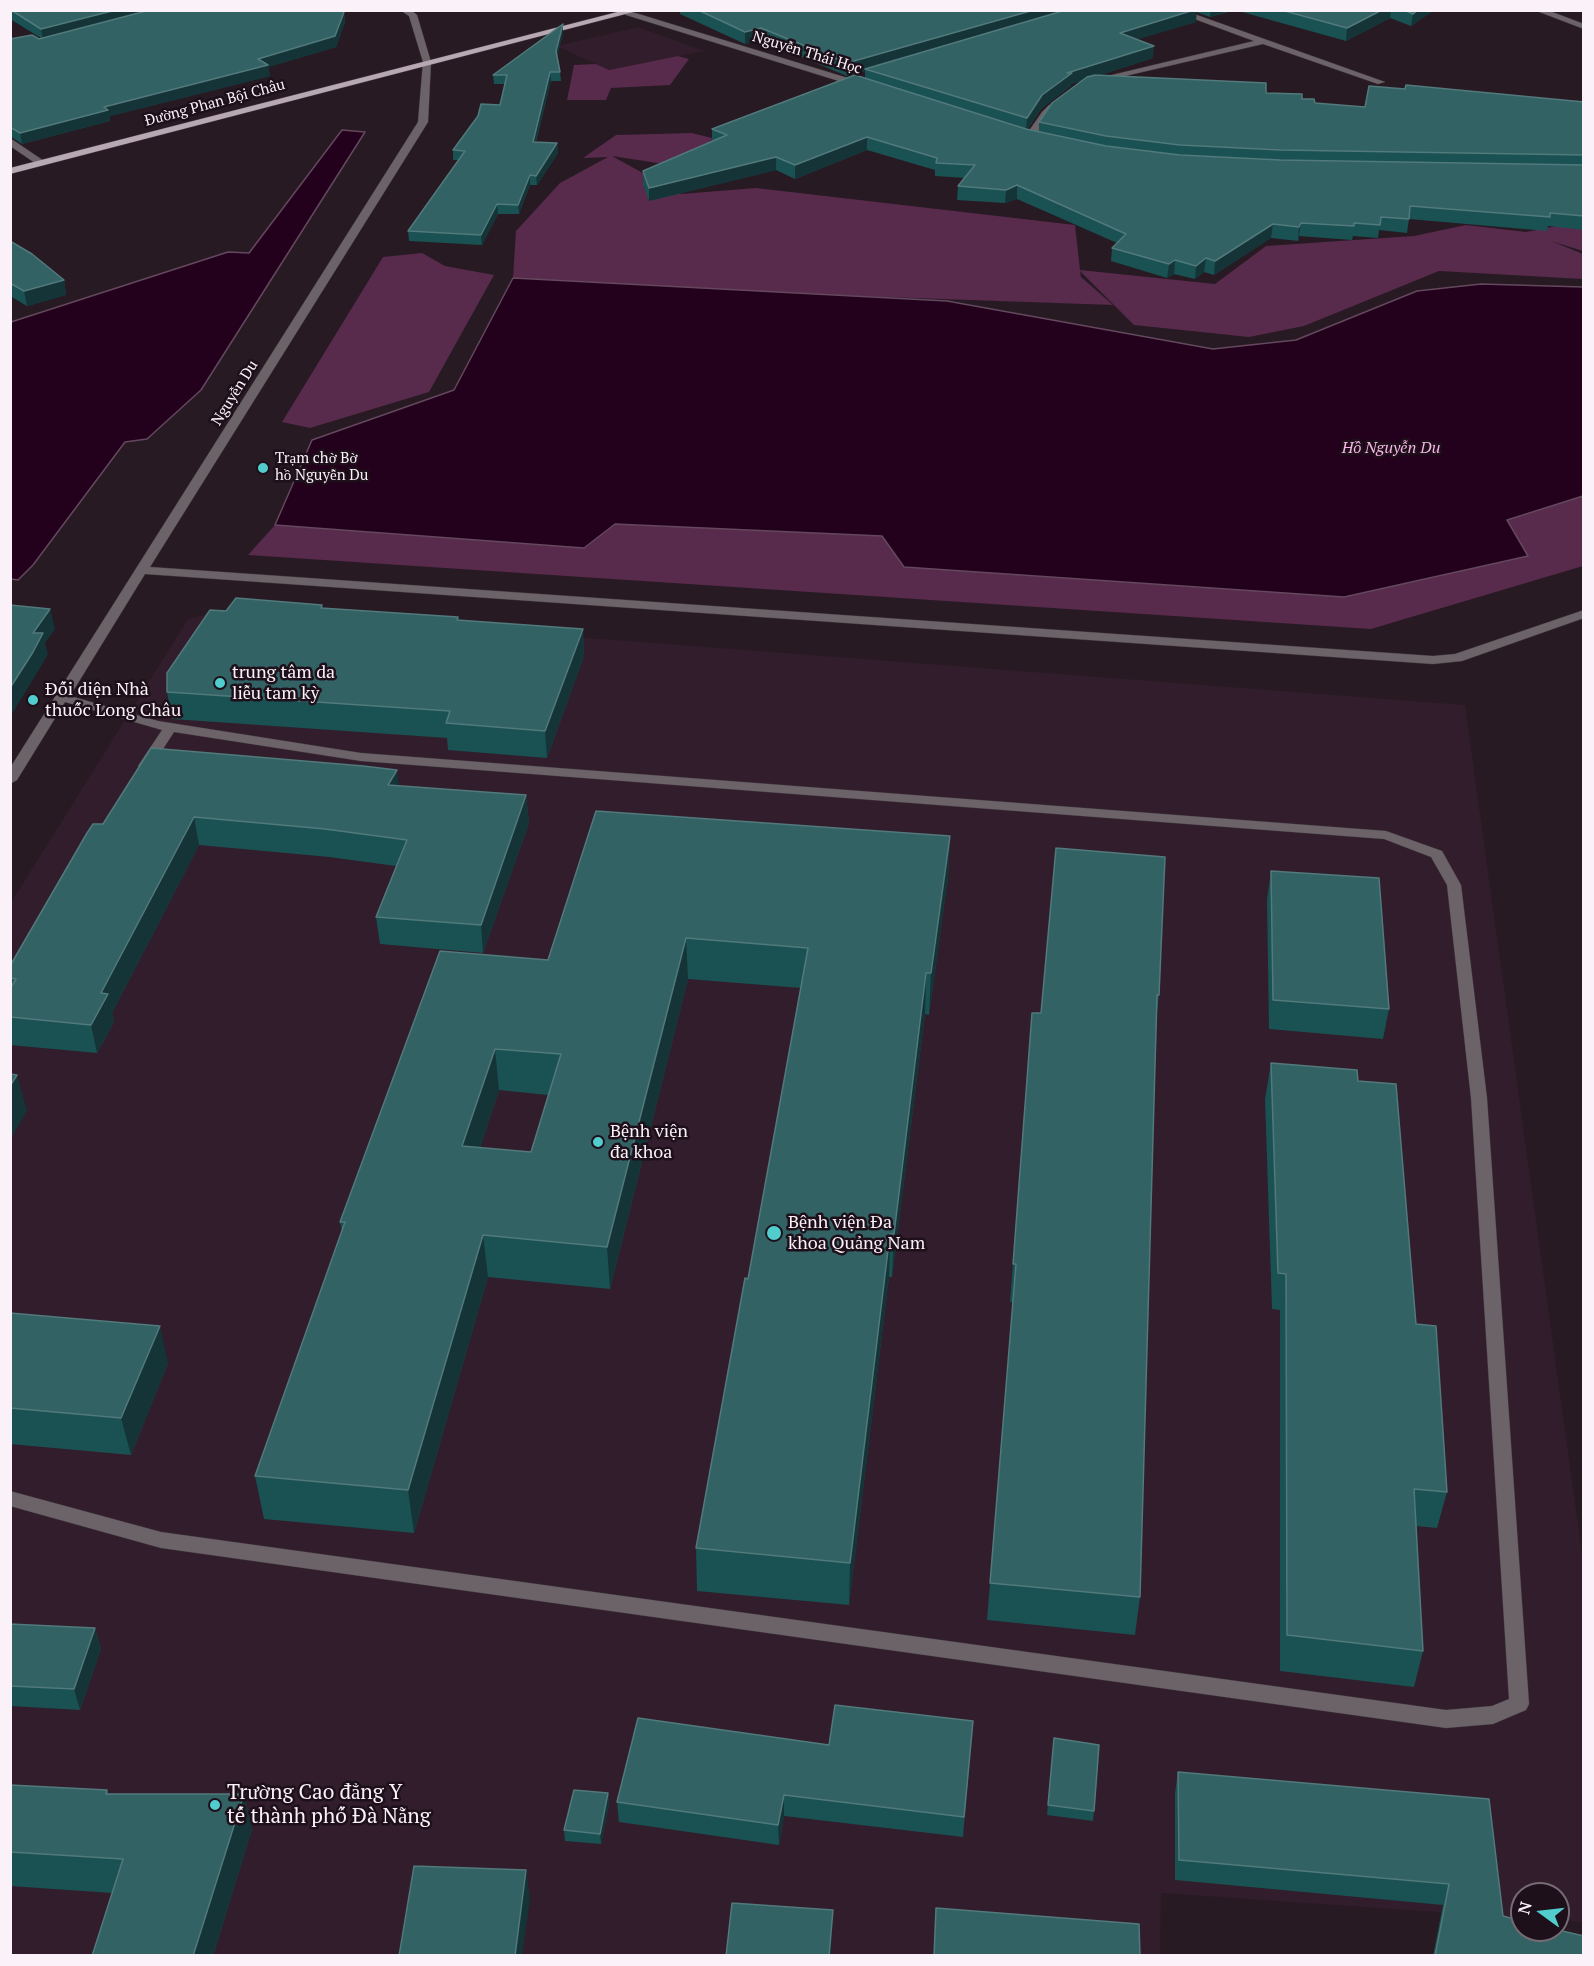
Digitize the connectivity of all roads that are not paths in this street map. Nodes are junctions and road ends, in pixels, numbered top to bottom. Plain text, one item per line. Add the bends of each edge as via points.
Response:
1 (404, 10) edge
2 (1174, 10) edge
3 (1538, 10) edge
4 (633, 12) edge
5 (1584, 27) edge
6 (1263, 41) junction
7 (427, 62) junction
8 (870, 75) edge
9 (848, 81) junction
10 (1093, 82) edge
11 (1382, 82) dead end
12 (870, 88) edge
13 (1064, 98) edge
14 (1018, 135) edge
15 (1029, 138) junction
16 (10, 141) edge
17 (1040, 141) edge
18 (41, 163) junction
19 (10, 171) edge
20 (141, 570) junction
21 (1584, 614) edge
22 (64, 698) junction
23 (170, 728) junction
24 (138, 778) edge
25 (10, 780) edge
26 (10, 1498) edge

1 - 7 street, Nguyễn Du via 413,15
2 - 6 street
3 - 5 street
4 - 7 main road, Đường Phan Bội Châu
4 - 9 street, Nguyễn Thái Học
6 - 10 street
6 - 11 street
7 - 18 main road, Đường Phan Bội Châu
7 - 20 street, Nguyễn Du via 423,122
8 - 9 street
9 - 12 street, Nguyễn Thái Học
13 - 15 street via 1046,112
14 - 15 street
15 - 17 street
16 - 18 street
18 - 19 main road, Đường Phan Bội Châu
20 - 21 street via 1433,660 1457,658
20 - 22 street, Nguyễn Du
22 - 23 street
22 - 25 street, Nguyễn Du
23 - 24 street
23 - 26 street via 361,757 1386,835 1437,854 1454,885 1479,1098 1519,1704 1493,1715 1446,1719 161,1540

